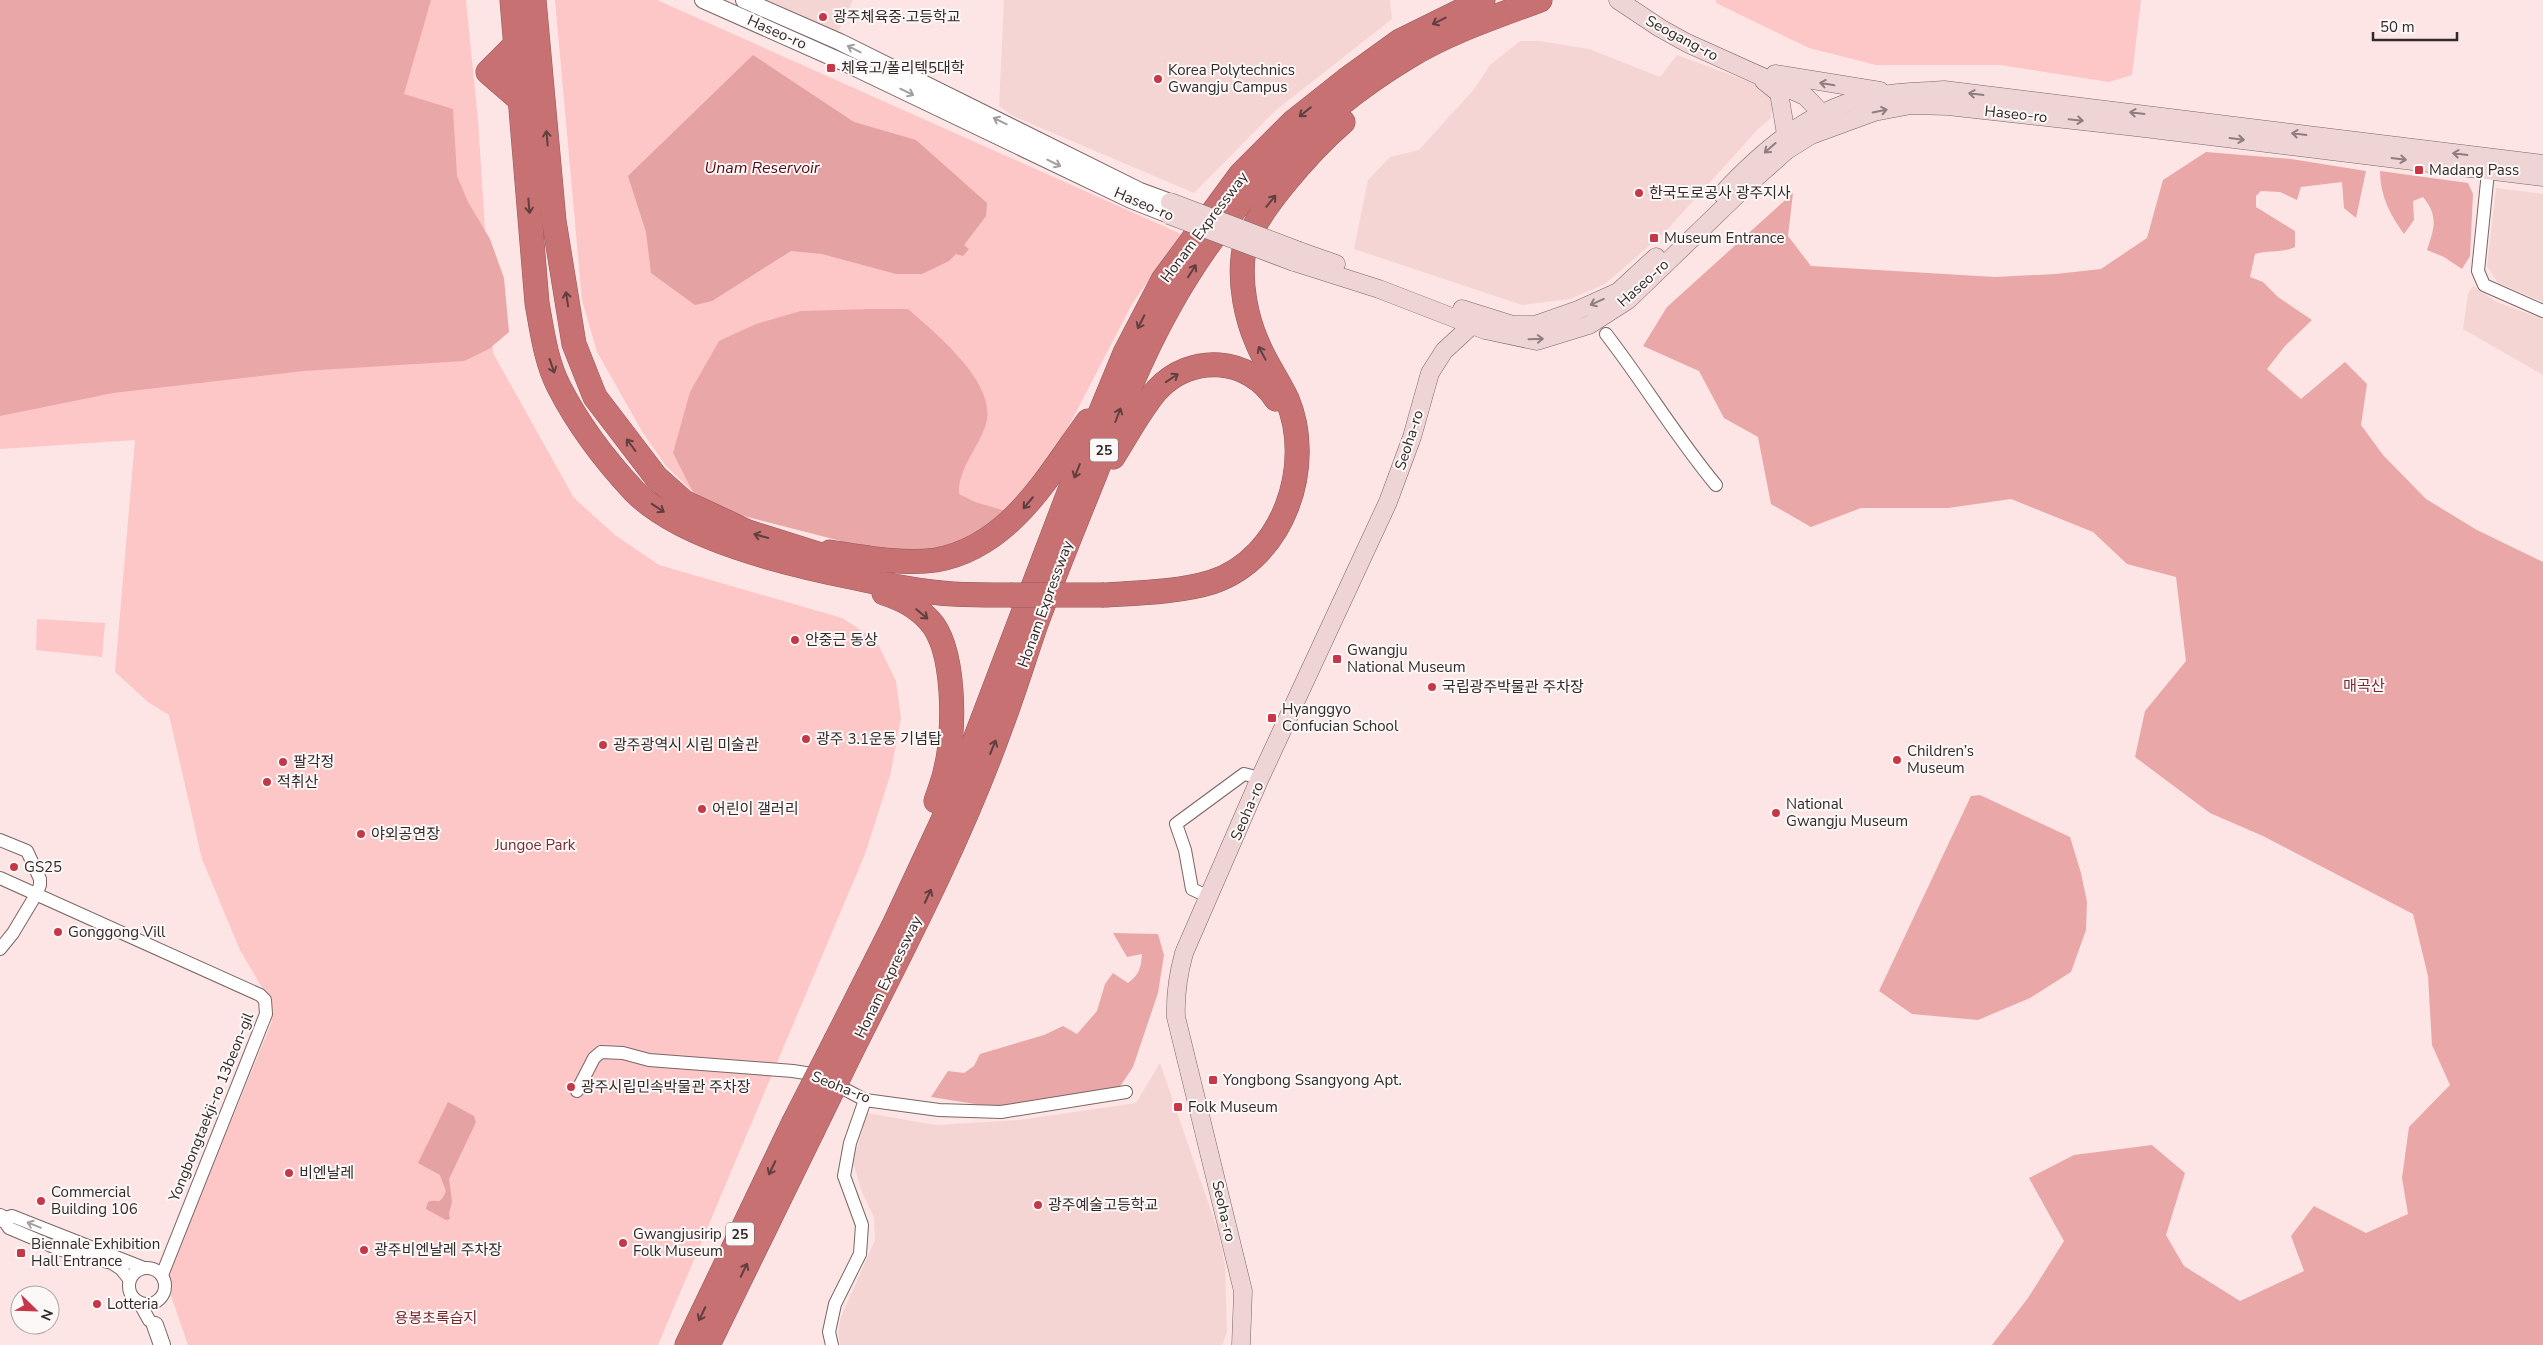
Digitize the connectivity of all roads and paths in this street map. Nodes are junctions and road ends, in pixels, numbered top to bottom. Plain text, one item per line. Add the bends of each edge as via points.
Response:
1 (512, 0) edge
2 (703, 0) edge
3 (744, 0) edge
4 (1540, 0) edge
5 (1618, 0) edge
6 (536, 3) edge
7 (1491, 8) edge
8 (1750, 69) junction
9 (1892, 93) junction
10 (1828, 120) junction
11 (1786, 134) junction
12 (2489, 164) junction
13 (2543, 164) edge
14 (2543, 177) edge
15 (1170, 209) junction
16 (2543, 312) edge
17 (1480, 321) junction
18 (1606, 334) dead end
19 (1109, 393) junction
20 (1716, 485) dead end
21 (1084, 503) junction
22 (801, 548) junction
23 (814, 569) junction
24 (1011, 589) junction
25 (1105, 589) junction
26 (1260, 778) junction
27 (0, 840) edge
28 (0, 878) edge
29 (37, 894) junction
30 (1209, 897) junction
31 (893, 927) junction
32 (0, 949) edge
33 (844, 1045) junction
34 (577, 1091) dead end
35 (1126, 1092) dead end
36 (865, 1100) junction
37 (802, 1128) junction
38 (1, 1218) edge
39 (144, 1268) junction
40 (162, 1275) junction
41 (129, 1279) junction
42 (139, 1302) junction
43 (156, 1302) junction
44 (155, 1324) junction
45 (162, 1345) edge
46 (687, 1345) edge
47 (708, 1345) edge
48 (832, 1345) edge
49 (1241, 1345) edge

1 -> 23 highway via 537,303 544,341 558,386 586,430 635,491 672,517 717,540 778,561
2 -> 15 street, Haseo-ro via 847,64 1132,200
15 -> 3 street, Haseo-ro via 1140,191 840,42
4 - 7 highway, Honam Expressway / 25
5 - 8 main road, Seogang-ro via 1687,43
22 -> 6 highway via 748,532 684,502 656,477 595,397 574,344 554,221
7 -> 19 highway, Honam Expressway / 25 via 1400,41 1293,122 1242,174 1163,280 1125,353
21 -> 7 highway, Honam Expressway / 25 via 1129,386 1171,304 1244,196 1290,149 1351,97 1408,57 1459,31
25 -> 7 highway via 1140,593 1213,582 1238,569 1274,532 1294,486 1298,461 1297,432 1287,400 1257,343 1248,315 1243,255 1259,216 1338,126 1375,94 1463,41
9 -> 8 main road, Seogang-ro
8 - 10 main road, Seogang-ro via 1806,96
8 - 11 main road via 1779,93
9 - 10 main road, Haseo-ro via 1863,99
12 -> 9 main road, Haseo-ro via 1944,90
10 - 11 main road, Haseo-ro
10 -> 12 main road, Haseo-ro via 1911,105 1948,106
17 -> 10 main road, Haseo-ro via 1484,330 1537,341 1589,325 1628,300 1743,189 1787,150
11 -> 17 main road, Haseo-ro via 1743,171 1618,292 1535,325
12 - 13 main road, Haseo-ro
12 - 14 main road, Haseo-ro
12 - 16 street via 2478,271 2484,286
15 - 17 main road, Haseo-ro, bridge via 1378,289
17 - 26 main road, Seoha-ro via 1444,350 1430,373 1412,437 1388,502
18 - 20 street via 1682,444
19 -> 22 highway via 1027,506 996,534 965,552 935,560 908,561
19 -> 31 highway, Honam Expressway / 25 via 950,805
21 -> 25 highway via 1157,391 1170,378 1184,371 1220,364 1254,374 1276,398 1287,432 1289,468 1276,512 1260,535 1242,553 1214,569 1190,576
33 -> 21 highway, Honam Expressway / 25 via 960,828 1000,731 1036,625
22 - 24 highway via 864,569 911,578
23 - 24 highway via 908,589 953,594
23 -> 31 highway via 905,600 931,621 946,651 951,688 947,768 930,820 901,888
24 - 25 highway, bridge
26 - 30 main road, Seoha-ro
26 - 30 street via 1244,774 1176,824 1185,850 1192,889
27 - 29 street via 27,851 40,879
28 - 29 street, Yongbongtaekji-ro 13beon-gil
29 - 32 street
29 - 40 street, Yongbongtaekji-ro 13beon-gil via 265,1000 266,1014
30 - 49 main road, Seoha-ro via 1184,953 1175,999 1176,1017 1243,1291
31 - 33 highway, Honam Expressway / 25
33 - 37 highway, Honam Expressway / 25, bridge
34 - 36 street, Seoha-ro via 594,1058 601,1052 650,1060 818,1075
35 - 36 street, Seoha-ro via 1001,1112 939,1110
36 - 48 street via 850,1143 844,1176 862,1225 860,1254 835,1304 829,1332
37 -> 46 highway, Honam Expressway / 25
47 -> 37 highway, Honam Expressway / 25
39 -> 38 street via 12,1216
38 - 41 street via 9,1228 61,1250 112,1263
39 - 40 street via 153,1268
39 - 41 street via 136,1270
40 - 43 street via 164,1293
41 - 42 street via 130,1292
42 - 43 street
42 - 44 street
43 - 44 street
44 - 45 street

